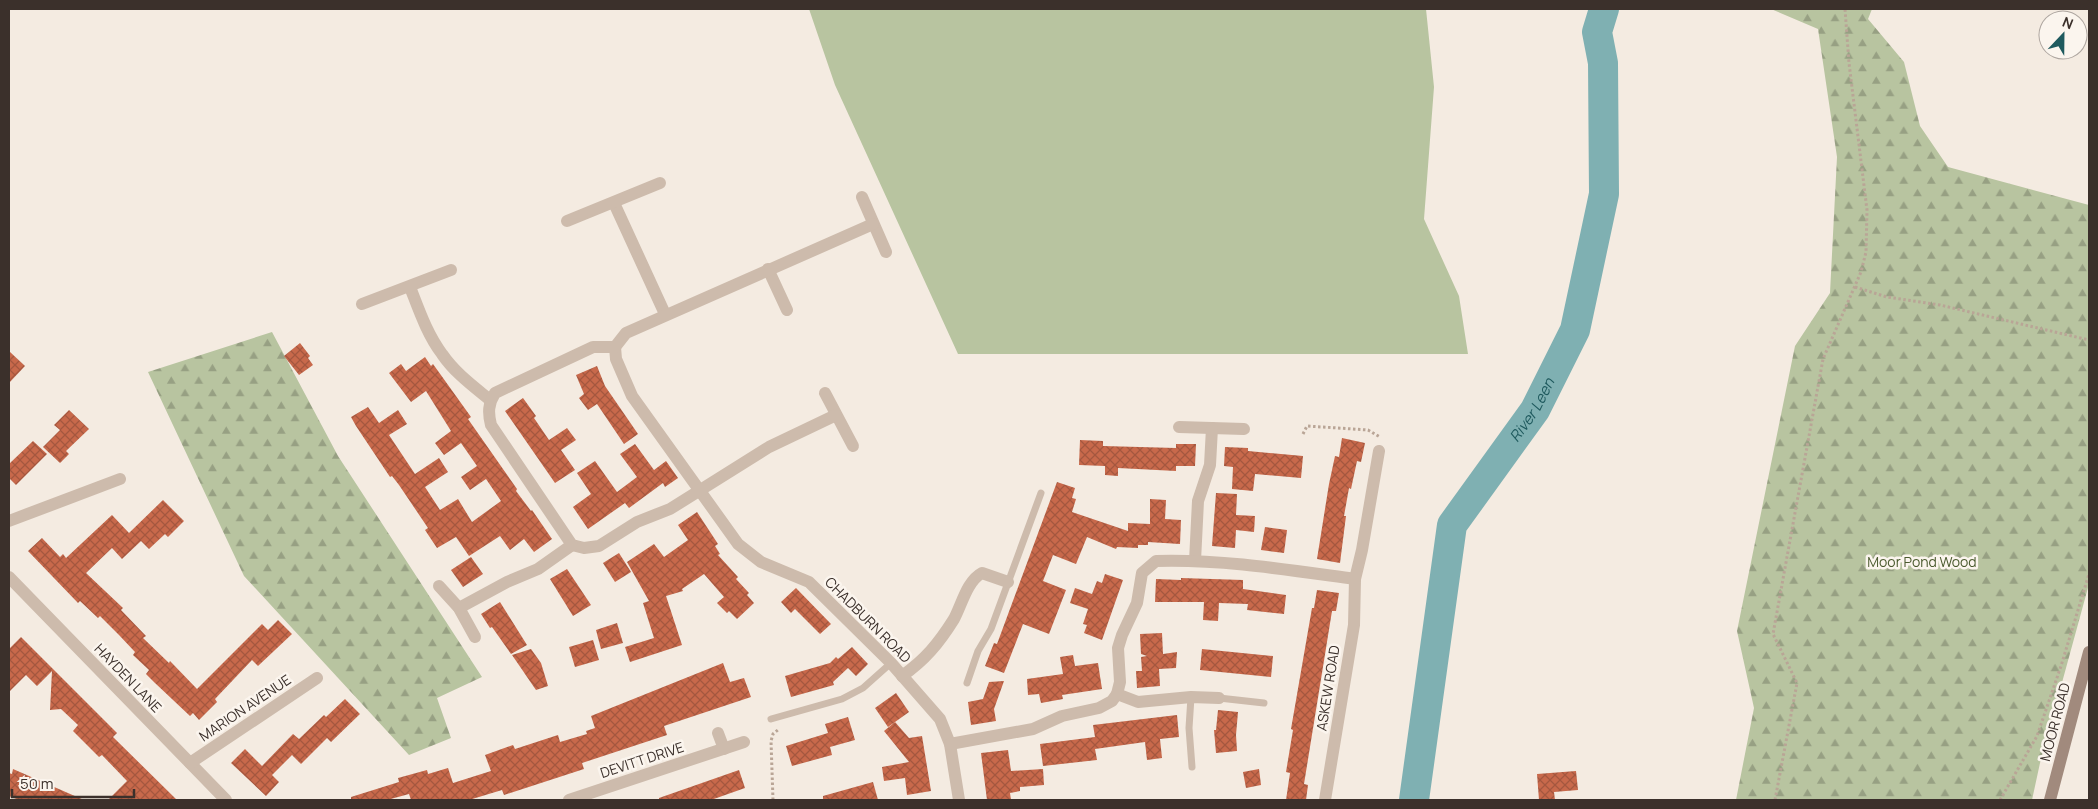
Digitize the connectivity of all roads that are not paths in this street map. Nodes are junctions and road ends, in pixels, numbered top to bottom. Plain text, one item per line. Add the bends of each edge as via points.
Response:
1 (660, 183) dead end
2 (862, 197) dead end
3 (614, 203) junction
4 (567, 220) dead end
5 (873, 224) junction
6 (886, 252) dead end
7 (768, 269) junction
8 (451, 270) dead end
9 (410, 287) junction
10 (362, 304) dead end
11 (787, 310) dead end
12 (665, 314) junction
13 (615, 347) junction
14 (825, 393) dead end
15 (490, 400) junction
16 (836, 415) junction
17 (1179, 427) dead end
18 (1212, 428) junction
19 (1244, 429) dead end
20 (853, 446) dead end
21 (1379, 451) road end
22 (120, 479) dead end
23 (698, 491) junction
24 (1040, 493) dead end
25 (9, 521) edge
26 (572, 545) junction
27 (1195, 561) junction
28 (9, 577) edge
29 (1355, 579) junction
30 (1008, 582) junction
31 (439, 586) dead end
32 (459, 608) junction
33 (475, 637) dead end
34 (2089, 652) edge
35 (891, 663) junction
36 (902, 676) junction
37 (317, 678) dead end
38 (967, 683) dead end
39 (1117, 694) junction
40 (1191, 698) junction
41 (1219, 698) joint
42 (1264, 703) dead end
43 (772, 719) dead end
44 (718, 733) dead end
45 (744, 742) dead end
46 (950, 744) junction
47 (724, 749) junction
48 (190, 763) junction
49 (1192, 767) dead end
50 (226, 800) edge
51 (569, 800) edge
52 (959, 800) edge
53 (1325, 800) edge
54 (2050, 800) edge

1 - 3 street
2 - 5 street
3 - 4 street
3 - 12 street
5 - 6 street
5 - 7 street
7 - 11 street
7 - 12 street
8 - 9 street
9 - 10 street
9 - 15 street via 442,355 460,376
12 - 13 street via 626,333
13 - 15 street via 593,347 495,393
13 - 23 street, CHADBURN ROAD via 616,359 632,396
14 - 16 street
15 - 26 street via 488,413 491,425
16 - 20 street
16 - 23 street via 769,447
17 - 18 street
18 - 19 street
18 - 27 street via 1210,465 1198,501
21 - 29 street, ASKEW ROAD
22 - 25 street
23 - 26 street via 670,509 637,522 599,546 584,548
23 - 35 street, CHADBURN ROAD via 738,544 761,562 809,582
24 - 30 lane
26 - 32 street via 538,569 506,582
27 - 29 street
27 - 39 street via 1156,560 1142,573 1137,603 1118,648 1120,682
28 - 48 street, HAYDEN LANE
29 - 53 street, ASKEW ROAD via 1354,625
30 - 36 street via 982,573 975,577 936,646 922,662
30 - 38 lane
31 - 32 street
32 - 33 street
34 - 54 main road, MOOR ROAD
35 - 36 street, CHADBURN ROAD
35 - 43 lane via 864,688 842,699
36 - 46 street, CHADBURN ROAD via 940,719
37 - 48 street, MARION AVENUE
39 - 40 street via 1138,702
39 - 46 street via 1099,708 1062,716 1033,729
40 - 41 street
40 - 49 lane
41 - 42 lane
44 - 47 street
45 - 47 street, DEVITT DRIVE
46 - 52 street, CHADBURN ROAD
47 - 51 street, DEVITT DRIVE
48 - 50 street, HAYDEN LANE

